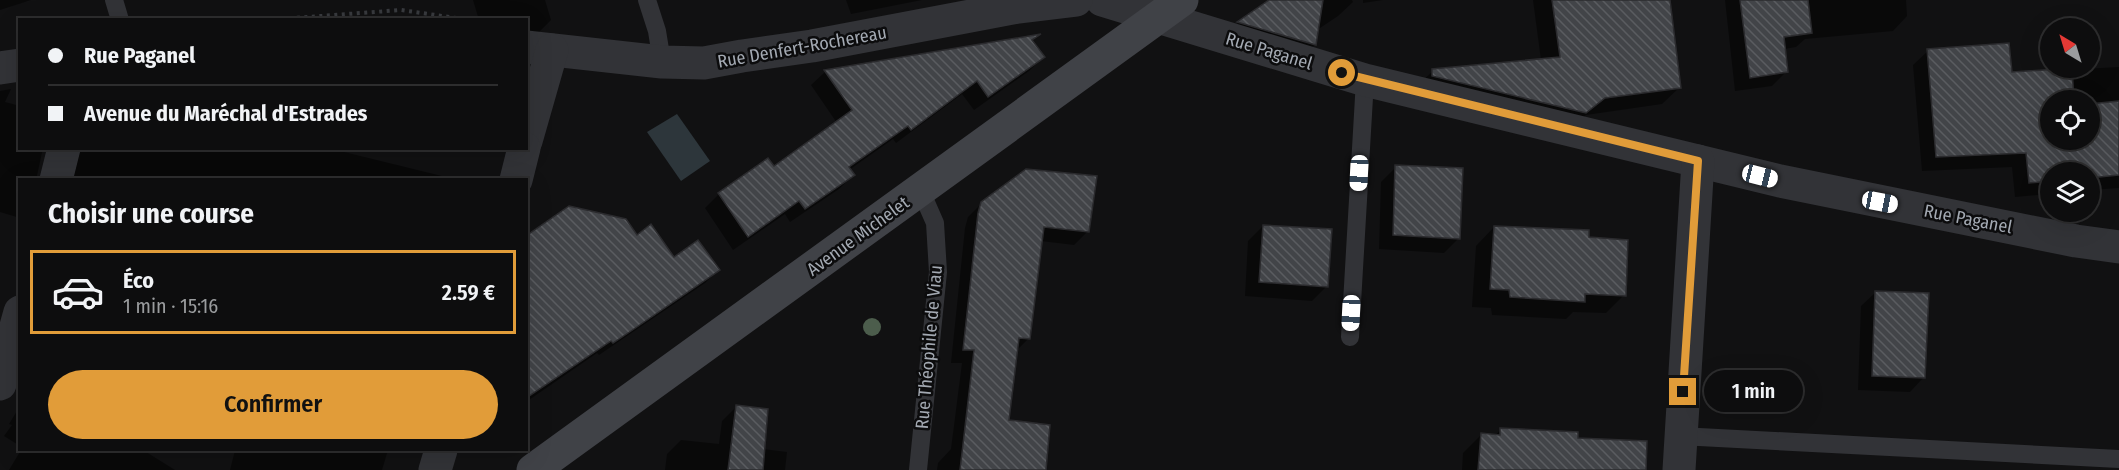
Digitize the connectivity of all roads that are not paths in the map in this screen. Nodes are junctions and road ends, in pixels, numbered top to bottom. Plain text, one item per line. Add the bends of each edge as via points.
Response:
1 (114, 0) edge
2 (647, 0) edge
3 (1076, 0) edge
4 (1102, 0) edge
5 (1169, 9) edge
6 (119, 18) edge
7 (539, 48) edge
8 (662, 62) junction
9 (18, 65) edge
10 (0, 68) edge
11 (1365, 80) junction
12 (528, 127) edge
13 (64, 150) edge
14 (524, 150) edge
15 (1698, 161) junction
16 (56, 178) edge
17 (516, 178) edge
18 (921, 191) junction
19 (2119, 247) edge
20 (18, 319) edge
21 (1350, 337) dead end
22 (0, 384) edge
23 (1680, 436) junction
24 (441, 451) edge
25 (2119, 459) edge
26 (435, 470) edge
27 (533, 470) edge
28 (918, 470) edge
29 (1678, 470) edge

1 - 6 lane
2 - 8 lane
3 - 8 street, Rue Denfert-Rochereau via 704,63
4 - 5 street
5 - 11 street, Rue Paganel
5 - 18 street, Avenue Michelet
7 - 8 street, Rue Denfert-Rochereau
7 - 12 street
9 - 10 street
11 - 15 street, Rue Paganel
11 - 21 lane
13 - 16 street
14 - 17 street
15 - 19 street, Rue Paganel via 1858,197
15 - 23 street
18 - 27 street, Avenue Michelet
18 - 28 lane, Rue Théophile de Viau via 935,223 938,272
20 - 22 street
23 - 25 lane
23 - 29 street
24 - 26 street

